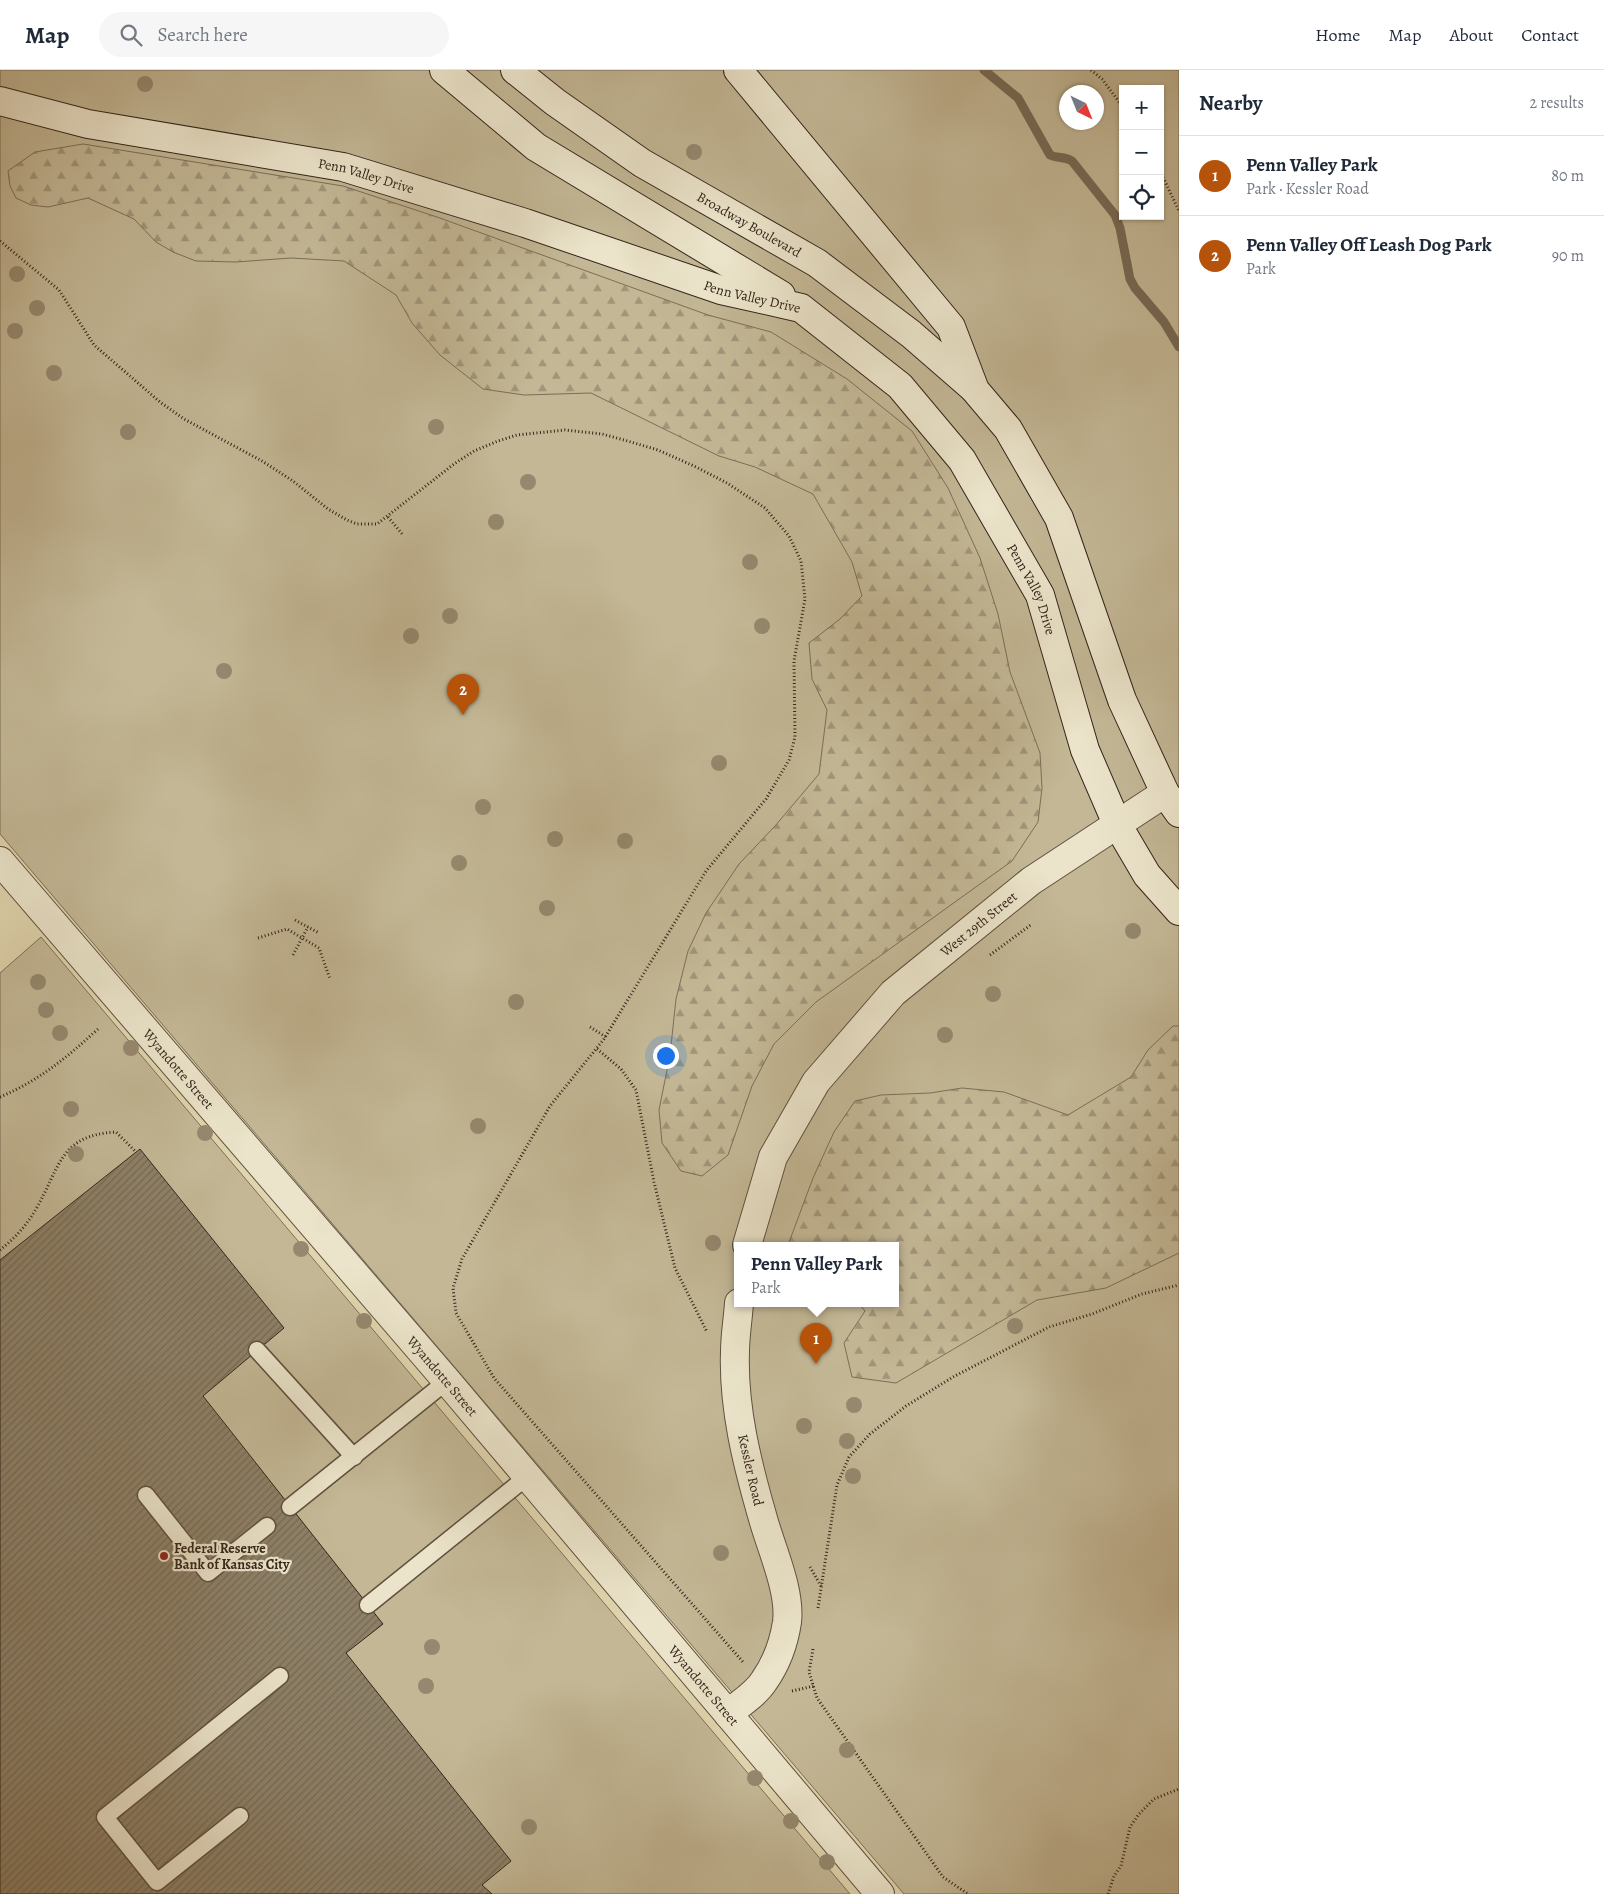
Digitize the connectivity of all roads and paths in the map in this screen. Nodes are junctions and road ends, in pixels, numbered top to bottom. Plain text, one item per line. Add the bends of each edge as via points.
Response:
1 (444, 70) edge
2 (516, 70) edge
3 (738, 70) edge
4 (1091, 70) edge
5 (0, 101) edge
6 (1119, 102) edge
7 (1161, 175) edge
8 (1179, 211) edge
9 (0, 241) edge
10 (802, 308) junction
11 (975, 390) junction
12 (388, 516) junction
13 (403, 535) dead end
14 (1172, 803) edge
15 (1117, 824) junction
16 (0, 861) edge
17 (1179, 911) edge
18 (295, 920) dead end
19 (1032, 924) dead end
20 (308, 927) junction
21 (319, 933) dead end
22 (258, 938) dead end
23 (302, 938) junction
24 (293, 955) dead end
25 (984, 959) dead end
26 (330, 979) dead end
27 (590, 1027) dead end
28 (98, 1029) dead end
29 (606, 1037) junction
30 (596, 1049) junction
31 (0, 1097) edge
32 (136, 1152) dead end
33 (748, 1242) edge
34 (0, 1250) edge
35 (1179, 1285) edge
36 (739, 1307) edge
37 (697, 1316) dead end
38 (257, 1350) dead end
39 (447, 1381) junction
40 (354, 1457) junction
41 (528, 1476) junction
42 (146, 1495) dead end
43 (290, 1507) dead end
44 (267, 1526) dead end
45 (368, 1605) dead end
46 (817, 1615) dead end
47 (813, 1644) dead end
48 (280, 1676) dead end
49 (764, 1682) junction
50 (814, 1686) junction
51 (728, 1714) junction
52 (1179, 1789) edge
53 (240, 1816) dead end
54 (880, 1894) edge
55 (968, 1894) edge
56 (1108, 1894) edge

1 - 10 main road via 536,147
2 - 11 main road, Broadway Boulevard via 555,102 642,162 817,263 911,334
3 - 11 main road via 951,327
4 - 6 path
5 - 10 main road, Penn Valley Drive via 88,124 343,167 525,223 721,290
7 - 8 path
9 - 12 path via 60,290 94,345 160,402 184,419 262,461 338,516 366,525 377,524
10 - 15 main road, Penn Valley Drive via 900,386 962,460 1040,595 1085,750
11 - 14 main road via 1008,429 1059,518 1122,700
12 - 13 path
12 - 29 path via 454,464 482,448 517,434 564,430 584,432 658,450 727,483 778,520 790,536 801,561 805,599 794,661 795,737 789,760 766,799 706,871
14 - 15 main road, West 29th Street
15 - 17 main road, Penn Valley Drive via 1147,875
15 - 33 main road, West 29th Street via 1030,881 893,993 816,1082 773,1157
16 - 39 main road, Wyandotte Street
18 - 20 path
19 - 25 path
20 - 21 path
20 - 23 path
22 - 23 path via 287,929
23 - 24 path
23 - 26 path via 319,948
27 - 29 path
28 - 31 path via 57,1066
29 - 30 path
30 - 37 path via 621,1069 636,1090 674,1268
30 - 49 path via 550,1106 462,1259 453,1288 456,1312 494,1378 741,1660
32 - 34 path via 116,1132 84,1137 59,1161 28,1222
35 - 46 path via 1142,1294 1049,1327 922,1396 870,1434 849,1457 836,1485
36 - 49 main road, Kessler Road via 734,1352 744,1445 785,1596 788,1618 779,1654
38 - 40 lane
39 - 40 lane
39 - 41 main road, Wyandotte Street
40 - 43 lane
41 - 45 lane
41 - 51 main road, Wyandotte Street
42 - 44 lane via 208,1573
47 - 50 path via 809,1672
48 - 53 lane via 105,1817 157,1882
49 - 50 path via 790,1692
49 - 51 main road
50 - 55 path via 817,1698 943,1877
51 - 54 main road, Wyandotte Street
52 - 56 path via 1154,1799 1135,1820 1124,1846 1121,1866

